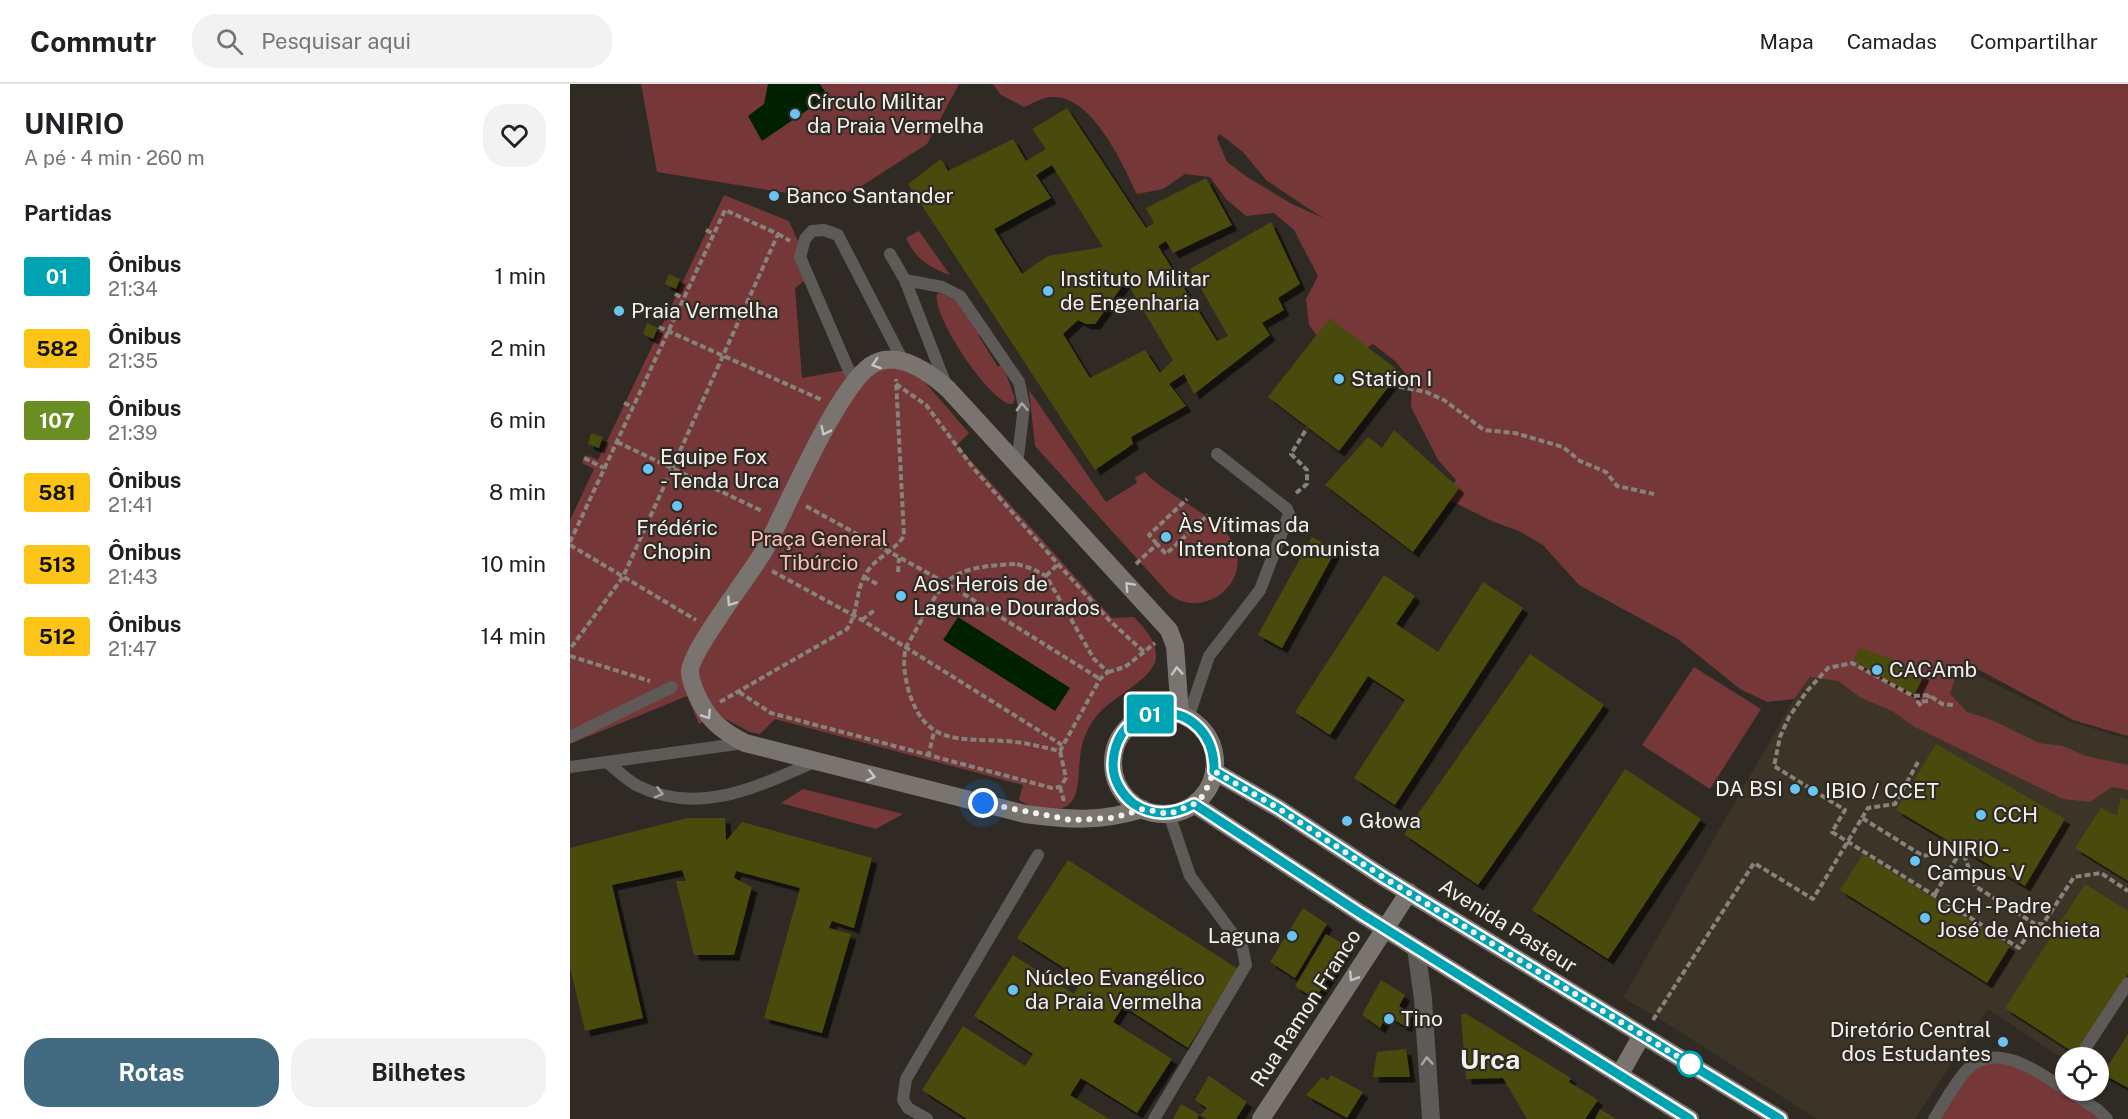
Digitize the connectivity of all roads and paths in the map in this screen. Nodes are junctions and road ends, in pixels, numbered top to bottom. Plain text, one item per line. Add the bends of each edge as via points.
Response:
1 (706, 230) dead end
2 (714, 234) junction
3 (890, 254) dead end
4 (905, 280) junction
5 (675, 294) dead end
6 (683, 298) junction
7 (659, 327) dead end
8 (668, 331) junction
9 (724, 357) junction
10 (899, 361) junction
11 (853, 380) junction
12 (896, 384) junction
13 (1390, 385) dead end
14 (948, 389) junction
15 (624, 403) dead end
16 (837, 406) junction
17 (633, 407) junction
18 (1307, 428) dead end
19 (617, 442) junction
20 (1217, 454) dead end
21 (584, 458) dead end
22 (1017, 465) junction
23 (604, 468) junction
24 (672, 468) junction
25 (1296, 493) dead end
26 (1654, 494) dead end
27 (792, 498) junction
28 (1187, 499) dead end
29 (1208, 515) dead end
30 (780, 520) junction
31 (570, 544) edge
32 (1158, 544) junction
33 (889, 553) junction
34 (899, 558) junction
35 (758, 563) junction
36 (1058, 564) junction
37 (1136, 564) dead end
38 (898, 572) dead end
39 (1046, 576) junction
40 (623, 577) junction
41 (864, 577) junction
42 (946, 583) junction
43 (877, 584) dead end
44 (876, 609) dead end
45 (919, 615) dead end
46 (854, 616) junction
47 (924, 617) junction
48 (862, 620) junction
49 (712, 629) junction
50 (1168, 630) junction
51 (906, 647) junction
52 (570, 649) edge
53 (1144, 652) junction
54 (570, 656) edge
55 (1108, 672) junction
56 (1100, 679) junction
57 (672, 687) joint
58 (739, 692) junction
59 (1929, 695) junction
60 (1953, 705) dead end
61 (1921, 706) dead end
62 (704, 710) junction
63 (1184, 716) junction
64 (934, 732) junction
65 (570, 737) edge
66 (745, 743) junction
67 (1062, 745) junction
68 (1060, 751) junction
69 (928, 757) junction
70 (814, 762) junction
71 (1918, 762) dead end
72 (609, 764) junction
73 (570, 767) edge
74 (1214, 771) junction
75 (1194, 804) junction
76 (1143, 809) junction
77 (1169, 814) junction
78 (1862, 818) junction
79 (1848, 841) junction
80 (1962, 849) junction
81 (1038, 855) dead end
82 (2128, 891) edge
83 (1409, 892) junction
84 (1935, 894) junction
85 (2035, 924) junction
86 (1385, 928) junction
87 (1416, 948) junction
88 (2128, 983) edge
89 (1642, 1035) junction
90 (2086, 1047) edge
91 (1620, 1074) junction
92 (2055, 1082) edge
93 (2085, 1101) edge
94 (927, 1119) edge
95 (1154, 1119) edge
96 (1261, 1119) edge
97 (1431, 1119) edge
98 (1690, 1119) edge
99 (1780, 1119) edge
100 (1935, 1119) edge
101 (2107, 1119) edge

1 - 2 path
2 - 6 path
2 - 9 path via 725,210 778,234
3 - 4 lane
4 - 14 lane
22 -> 4 lane via 1024,406 1018,382 960,296 942,287
5 - 6 path
6 - 8 path
7 - 8 path
8 - 9 path
8 - 17 path
9 - 16 path
9 - 24 path
10 -> 11 street via 878,361
10 - 11 lane via 838,235 812,231 805,239 800,257
10 - 12 path
10 - 14 street via 928,372
11 - 16 street
12 - 33 path via 906,530
12 - 36 path via 926,405 974,469
13 - 26 path via 1444,400 1484,430 1515,432 1563,447 1580,461 1606,472 1617,486
14 - 22 street
15 - 17 path
16 -> 27 street
17 - 19 path
18 - 25 path via 1291,454 1307,470 1307,484
19 - 23 path
19 - 24 path
20 - 63 lane via 1287,509 1289,517 1260,590 1209,656
21 - 23 path
50 -> 22 street
23 - 31 path
24 - 30 path
24 - 40 path
27 - 30 street
27 - 33 path
28 - 32 path via 1149,535
29 - 32 path via 1166,554
30 - 35 street
31 - 40 path
32 - 37 path
33 - 34 path
33 - 41 path via 876,561
34 - 38 path
34 - 42 path
35 - 46 path
35 -> 49 street
36 - 39 path
36 - 53 path
39 - 42 path via 1017,564 997,565 961,573
39 - 55 path via 1094,659
40 - 49 path
40 - 52 path
41 - 43 path
41 - 46 path
42 - 47 path
42 - 56 path
44 - 48 path
45 - 47 path
46 - 48 path
46 - 58 path via 843,634
47 - 51 path
48 - 51 path
49 - 62 street via 691,660 689,673
50 - 53 path
63 -> 50 street via 1175,646
51 - 64 path via 905,677 913,704
51 - 67 path
53 - 55 path via 1125,667
54 - 57 path
55 - 56 path
56 - 67 path
57 - 65 lane
58 - 62 path
58 - 69 path via 771,713
59 - 60 path via 1942,704
59 - 61 path via 1928,701 1917,702
59 - 79 path via 1913,696 1852,663 1828,668 1789,717 1774,766 1845,810 1832,832
62 -> 66 street via 712,723
63 - 74 street via 1198,725 1212,746
63 - 76 street via 1163,711 1146,714 1119,736 1113,752 1118,786 1128,800
64 - 68 path
64 - 69 path
66 - 70 street
66 - 72 lane
67 - 68 path
68 - 69 path via 1066,778 1056,788
72 -> 70 lane via 636,785 682,798 737,794
70 -> 76 street via 1026,814 1071,820 1113,818
71 - 78 path via 1895,804 1868,808
72 - 73 lane
74 - 75 street via 1204,795
74 - 83 street, Avenida Pasteur
75 - 77 street
75 - 86 street
76 - 77 street
77 - 95 lane via 1190,876 1242,946 1246,966
78 - 79 path
78 - 80 path via 1923,856
79 - 84 path
79 - 89 path via 1814,899 1754,863
80 - 84 path
80 - 85 path via 1975,886
81 - 94 lane via 906,1079 903,1100 908,1108
82 - 85 path via 2101,873 2074,877 2043,924
83 - 86 street, Rua Ramon Franco
83 - 89 street, Avenida Pasteur
84 - 85 path via 2019,948
86 - 87 street
86 -> 96 street, Rua Ramon Franco
87 - 91 street
97 -> 87 street
88 - 90 lane
89 - 91 street
89 - 99 street, Avenida Pasteur
91 - 98 street
92 - 100 lane via 2010,1058 1980,1061 1967,1069
93 - 101 lane

